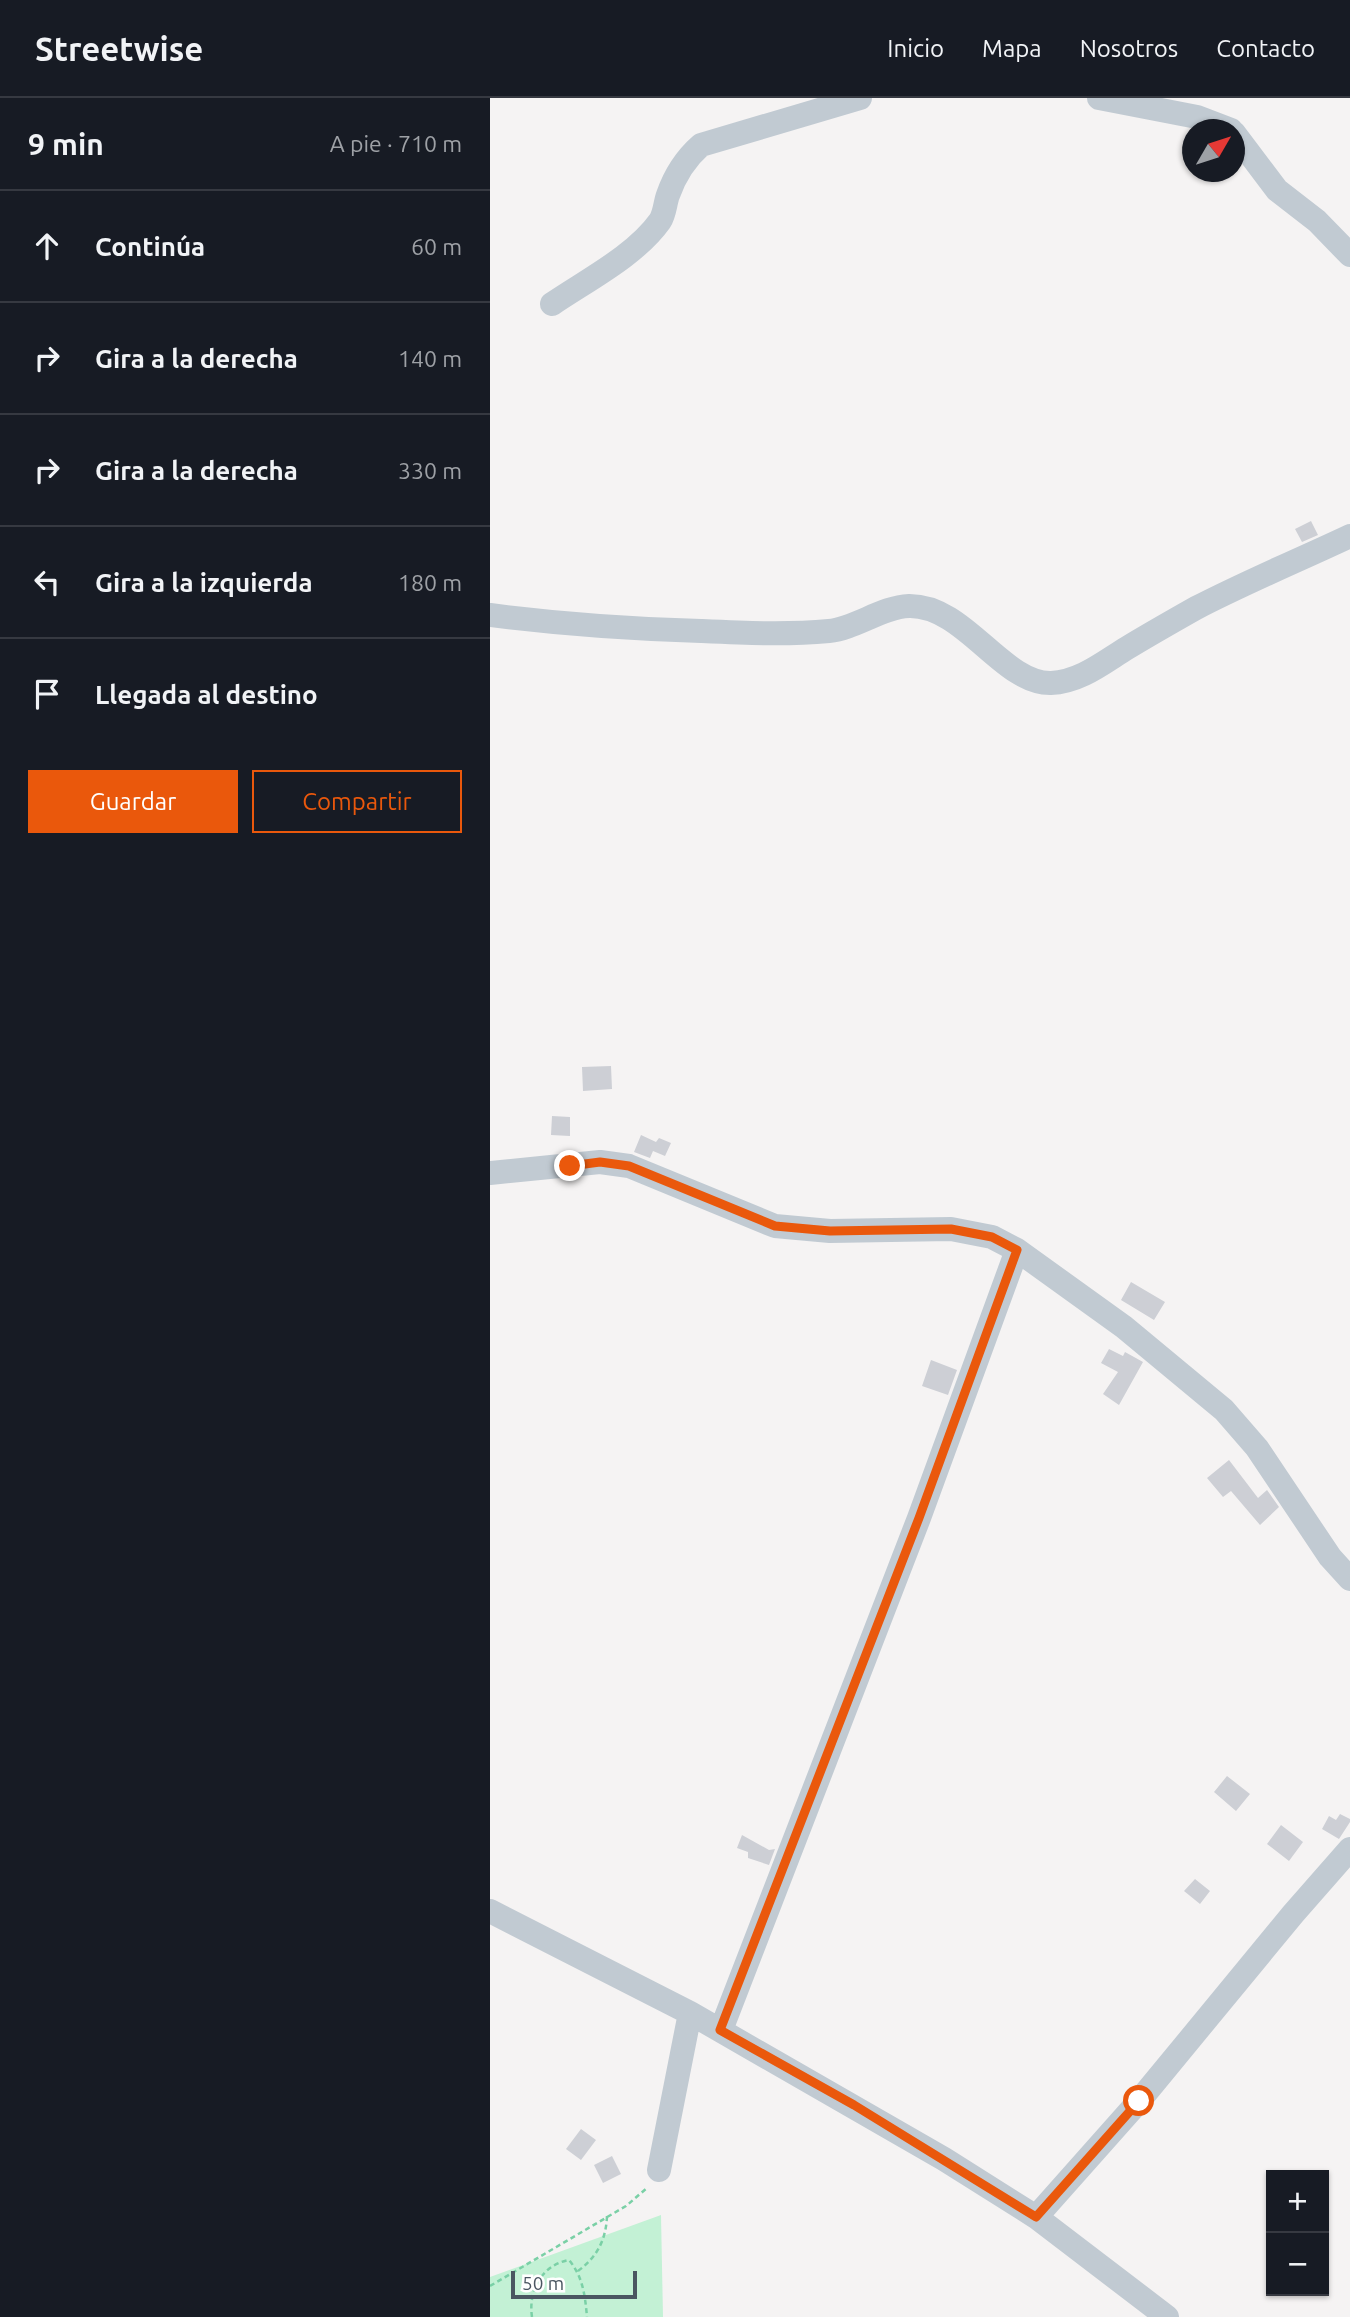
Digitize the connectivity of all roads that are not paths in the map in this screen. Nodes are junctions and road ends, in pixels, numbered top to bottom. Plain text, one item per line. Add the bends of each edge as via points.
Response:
1 (860, 98) edge
2 (1099, 98) edge
3 (1202, 119) edge
4 (1245, 147) edge
5 (1350, 256) edge
6 (552, 304) dead end
7 (1350, 536) edge
8 (490, 615) edge
9 (490, 1173) edge
10 (1017, 1250) junction
11 (1350, 1579) edge
12 (1350, 1849) edge
13 (490, 1911) edge
14 (690, 2012) junction
15 (720, 2030) junction
16 (659, 2170) road end
17 (1036, 2217) junction
18 (1167, 2317) edge

1 - 6 street via 701,145 687,157 668,194 662,218 642,242
2 - 3 street
4 - 5 street via 1277,190 1317,221
7 - 8 street via 1200,606 1090,671 1050,683 1014,669 947,618 909,606 832,631 779,634 635,629
9 - 10 street via 600,1162 629,1166 775,1226 830,1231 951,1229 992,1237
10 - 11 street via 1124,1327 1224,1410 1257,1448 1329,1557
10 - 15 street via 914,1531
12 - 17 street
13 - 14 street
14 - 15 street
14 - 16 street
15 - 17 street via 854,2105
17 - 18 street

